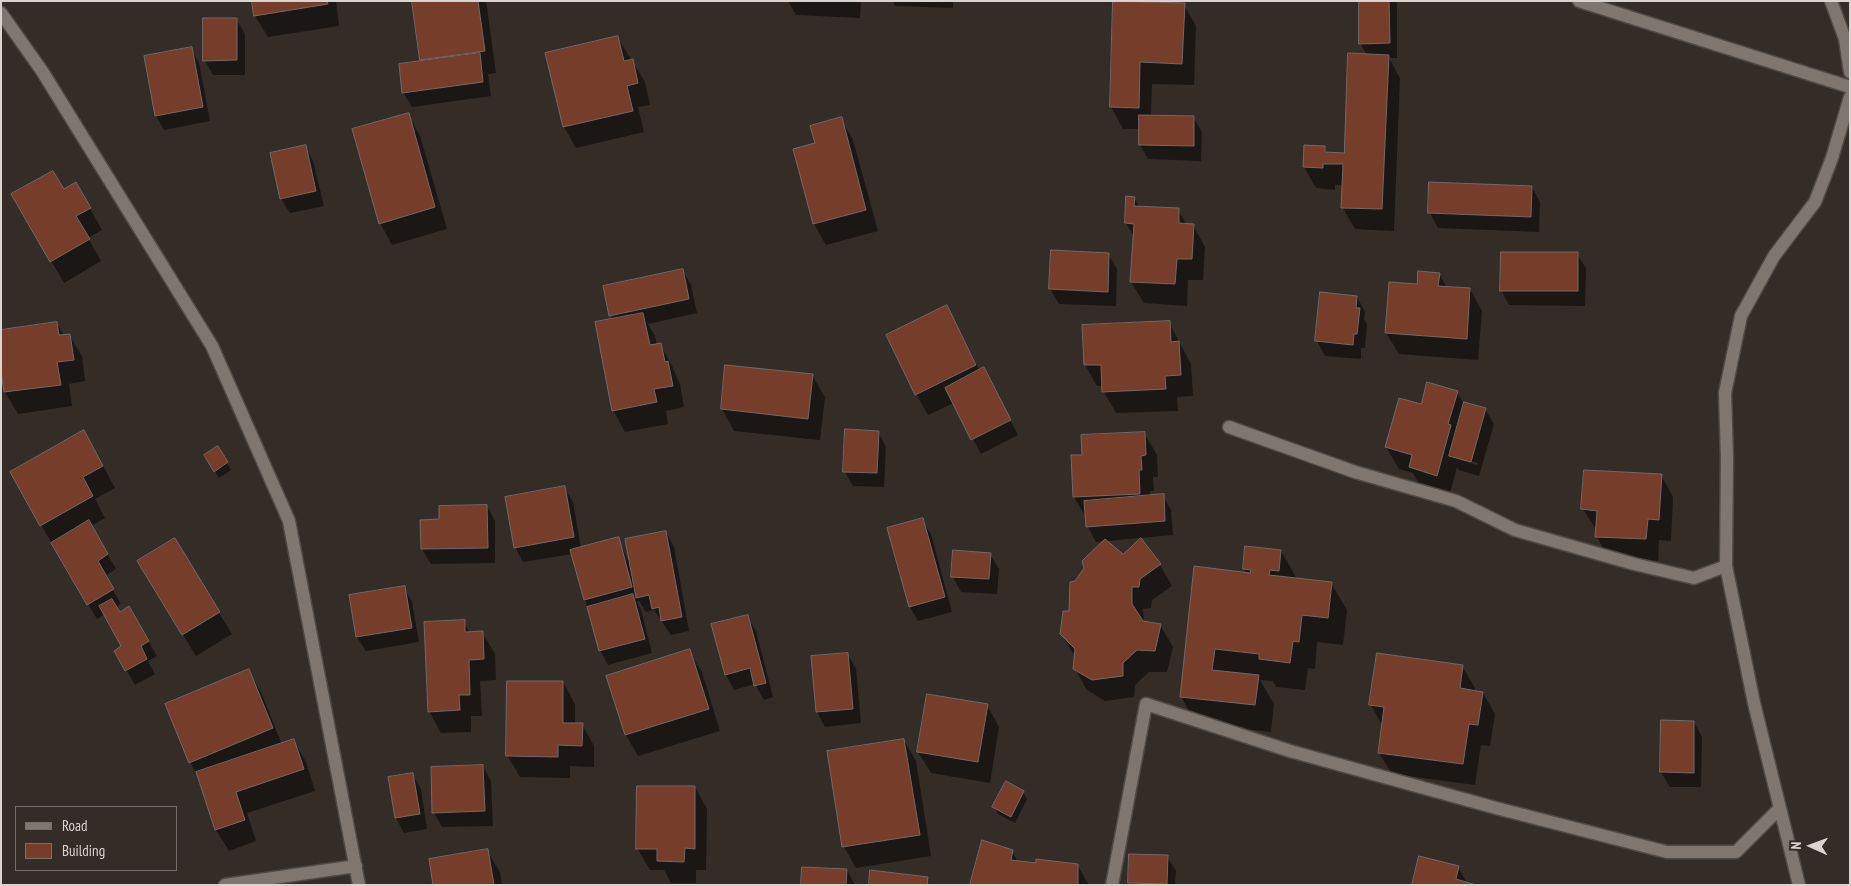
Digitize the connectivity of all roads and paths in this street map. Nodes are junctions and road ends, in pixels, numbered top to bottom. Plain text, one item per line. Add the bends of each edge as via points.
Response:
1 (1579, 1) edge
2 (1831, 1) edge
3 (1, 13) edge
4 (1850, 72) edge
5 (1850, 87) edge
6 (1850, 97) edge
7 (1229, 427) dead end
8 (1726, 566) junction
9 (1779, 809) junction
10 (356, 866) junction
11 (225, 885) edge
12 (359, 885) edge
13 (1112, 885) edge
14 (1798, 885) edge

1 - 5 street
2 - 4 street via 1845,39
3 - 10 street via 42,71 212,346 289,521
6 - 8 street via 1815,202 1774,256 1742,316 1725,393
7 - 8 street via 1355,472 1456,501 1515,530 1634,564 1694,578
8 - 9 street
9 - 13 street via 1736,852 1667,852 1299,753 1146,704
9 - 14 street via 1798,874
10 - 11 street
10 - 12 street

